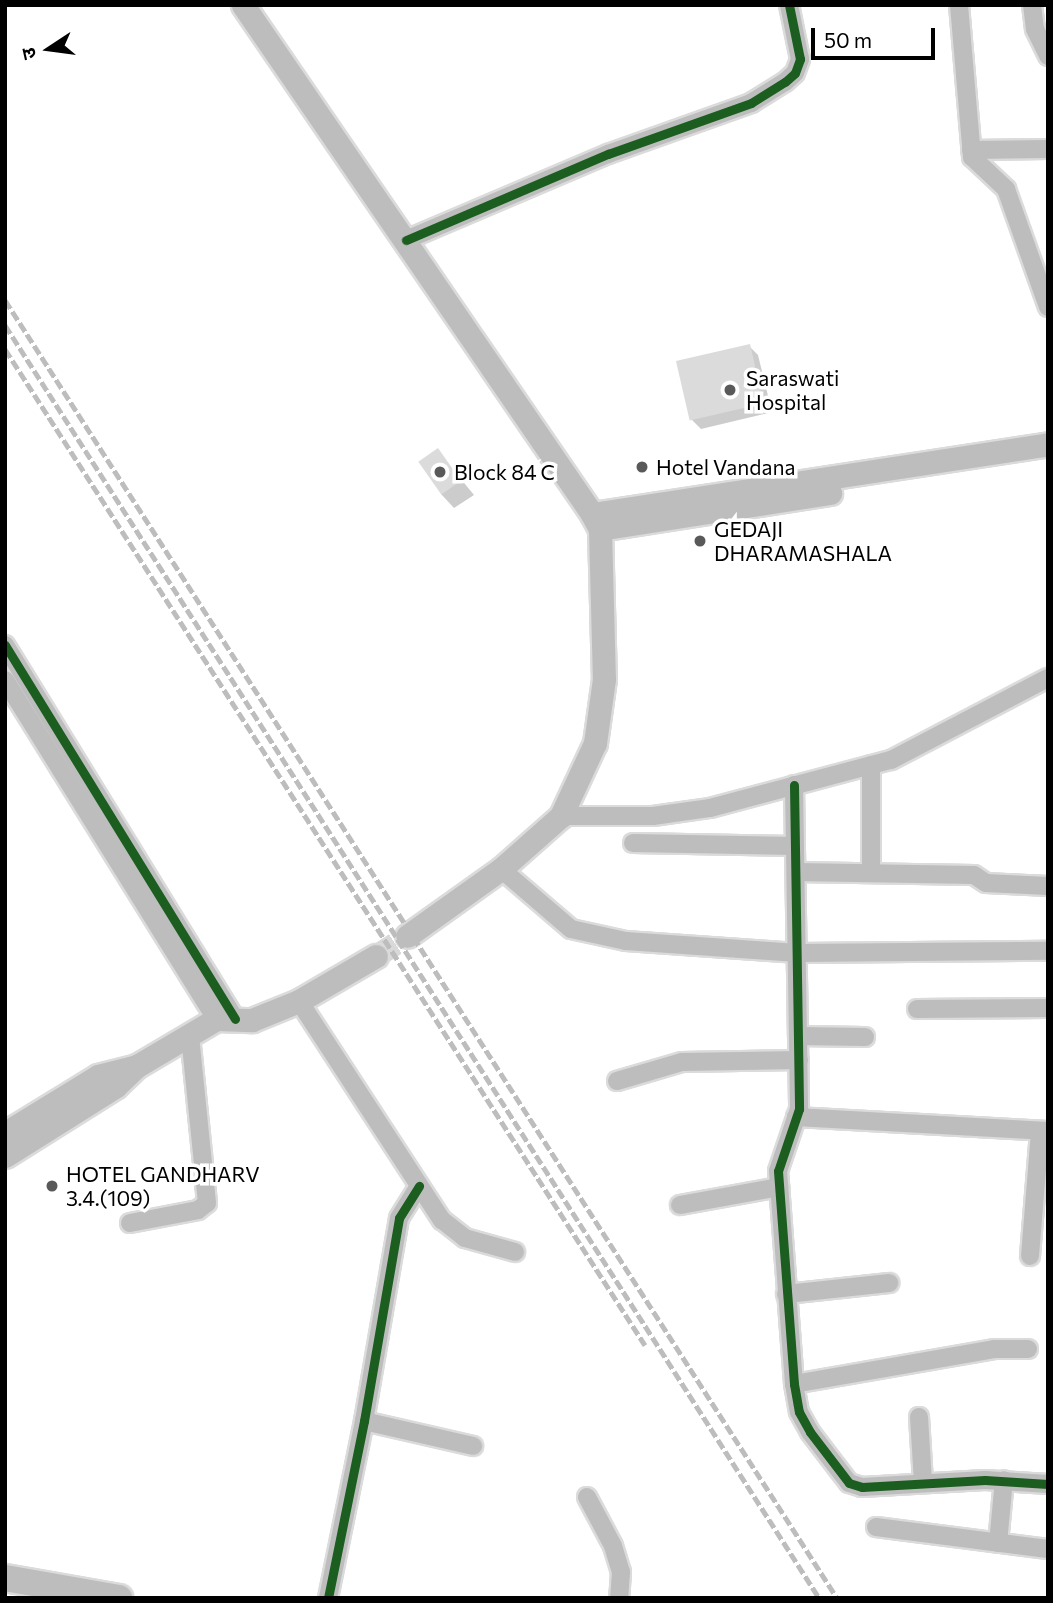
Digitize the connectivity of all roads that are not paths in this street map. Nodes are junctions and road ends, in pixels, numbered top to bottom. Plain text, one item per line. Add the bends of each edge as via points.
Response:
1 (243, 5) edge
2 (789, 5) edge
3 (959, 5) edge
4 (1032, 5) edge
5 (1048, 56) edge
6 (1048, 149) edge
7 (971, 150) junction
8 (406, 240) junction
9 (1048, 307) edge
10 (1048, 444) edge
11 (1048, 459) edge
12 (596, 522) junction
13 (5, 645) edge
14 (1048, 678) edge
15 (5, 680) edge
16 (871, 765) junction
17 (794, 785) junction
18 (561, 816) junction
19 (633, 843) dead end
20 (795, 846) junction
21 (501, 869) junction
22 (796, 872) junction
23 (871, 873) junction
24 (1048, 886) edge
25 (407, 936) tunnel mouth
26 (1048, 951) edge
27 (798, 953) junction
28 (376, 957) tunnel mouth
29 (299, 1001) junction
30 (1048, 1008) edge
31 (917, 1009) dead end
32 (226, 1019) junction
33 (190, 1035) junction
34 (798, 1036) junction
35 (865, 1037) dead end
36 (799, 1060) junction
37 (137, 1066) junction
38 (617, 1081) dead end
39 (796, 1118) junction
40 (1044, 1131) edge
41 (5, 1133) edge
42 (5, 1156) edge
43 (419, 1186) junction
44 (779, 1187) junction
45 (680, 1205) dead end
46 (130, 1223) dead end
47 (515, 1252) dead end
48 (1030, 1256) dead end
49 (889, 1283) dead end
50 (786, 1294) junction
51 (1028, 1349) dead end
52 (794, 1384) junction
53 (919, 1417) dead end
54 (364, 1421) junction
55 (473, 1446) dead end
56 (1004, 1480) junction
57 (923, 1482) junction
58 (1048, 1484) edge
59 (587, 1497) dead end
60 (876, 1527) dead end
61 (998, 1543) junction
62 (1048, 1549) edge
63 (5, 1578) edge
64 (108, 1597) edge
65 (328, 1598) edge
66 (619, 1598) edge

1 - 8 main road
2 - 8 street via 800,60 795,73 751,103 608,154
3 - 7 street
4 - 5 street via 1035,29
6 - 7 street
7 - 9 street via 972,157 1006,188
8 - 12 main road
10 - 12 main road
11 - 12 main road
12 - 18 main road via 604,679 595,743
13 - 32 street
14 - 16 street via 908,751
15 - 32 street
16 - 17 street
16 - 23 street
17 - 18 street via 653,817
17 - 20 street
18 - 21 main road
19 - 20 street
20 - 22 street
21 - 25 main road
21 - 27 street via 571,929 626,941
22 - 23 street
22 - 27 street
23 - 24 street via 974,876 986,883
26 - 27 street
27 - 34 street
28 - 29 main road
29 - 32 main road via 252,1020
29 - 43 street
30 - 31 street
32 - 33 main road
33 - 37 main road
33 - 46 street via 207,1203 198,1210
34 - 35 street
34 - 36 street
36 - 38 street via 682,1062
36 - 39 street
37 - 41 main road via 98,1076
37 - 42 main road via 116,1086
39 - 40 street
39 - 44 street via 778,1171
40 - 48 street
43 - 47 street via 457,1235
43 - 54 street via 399,1218
44 - 45 street
44 - 50 street
49 - 50 street
50 - 52 street
51 - 52 street via 994,1349
52 - 57 street via 799,1412 810,1432 849,1483
53 - 57 street
54 - 55 street
54 - 65 street
56 - 57 street
56 - 58 street
56 - 61 street
59 - 66 street via 613,1546 621,1572
60 - 61 street
61 - 62 street
63 - 64 highway

